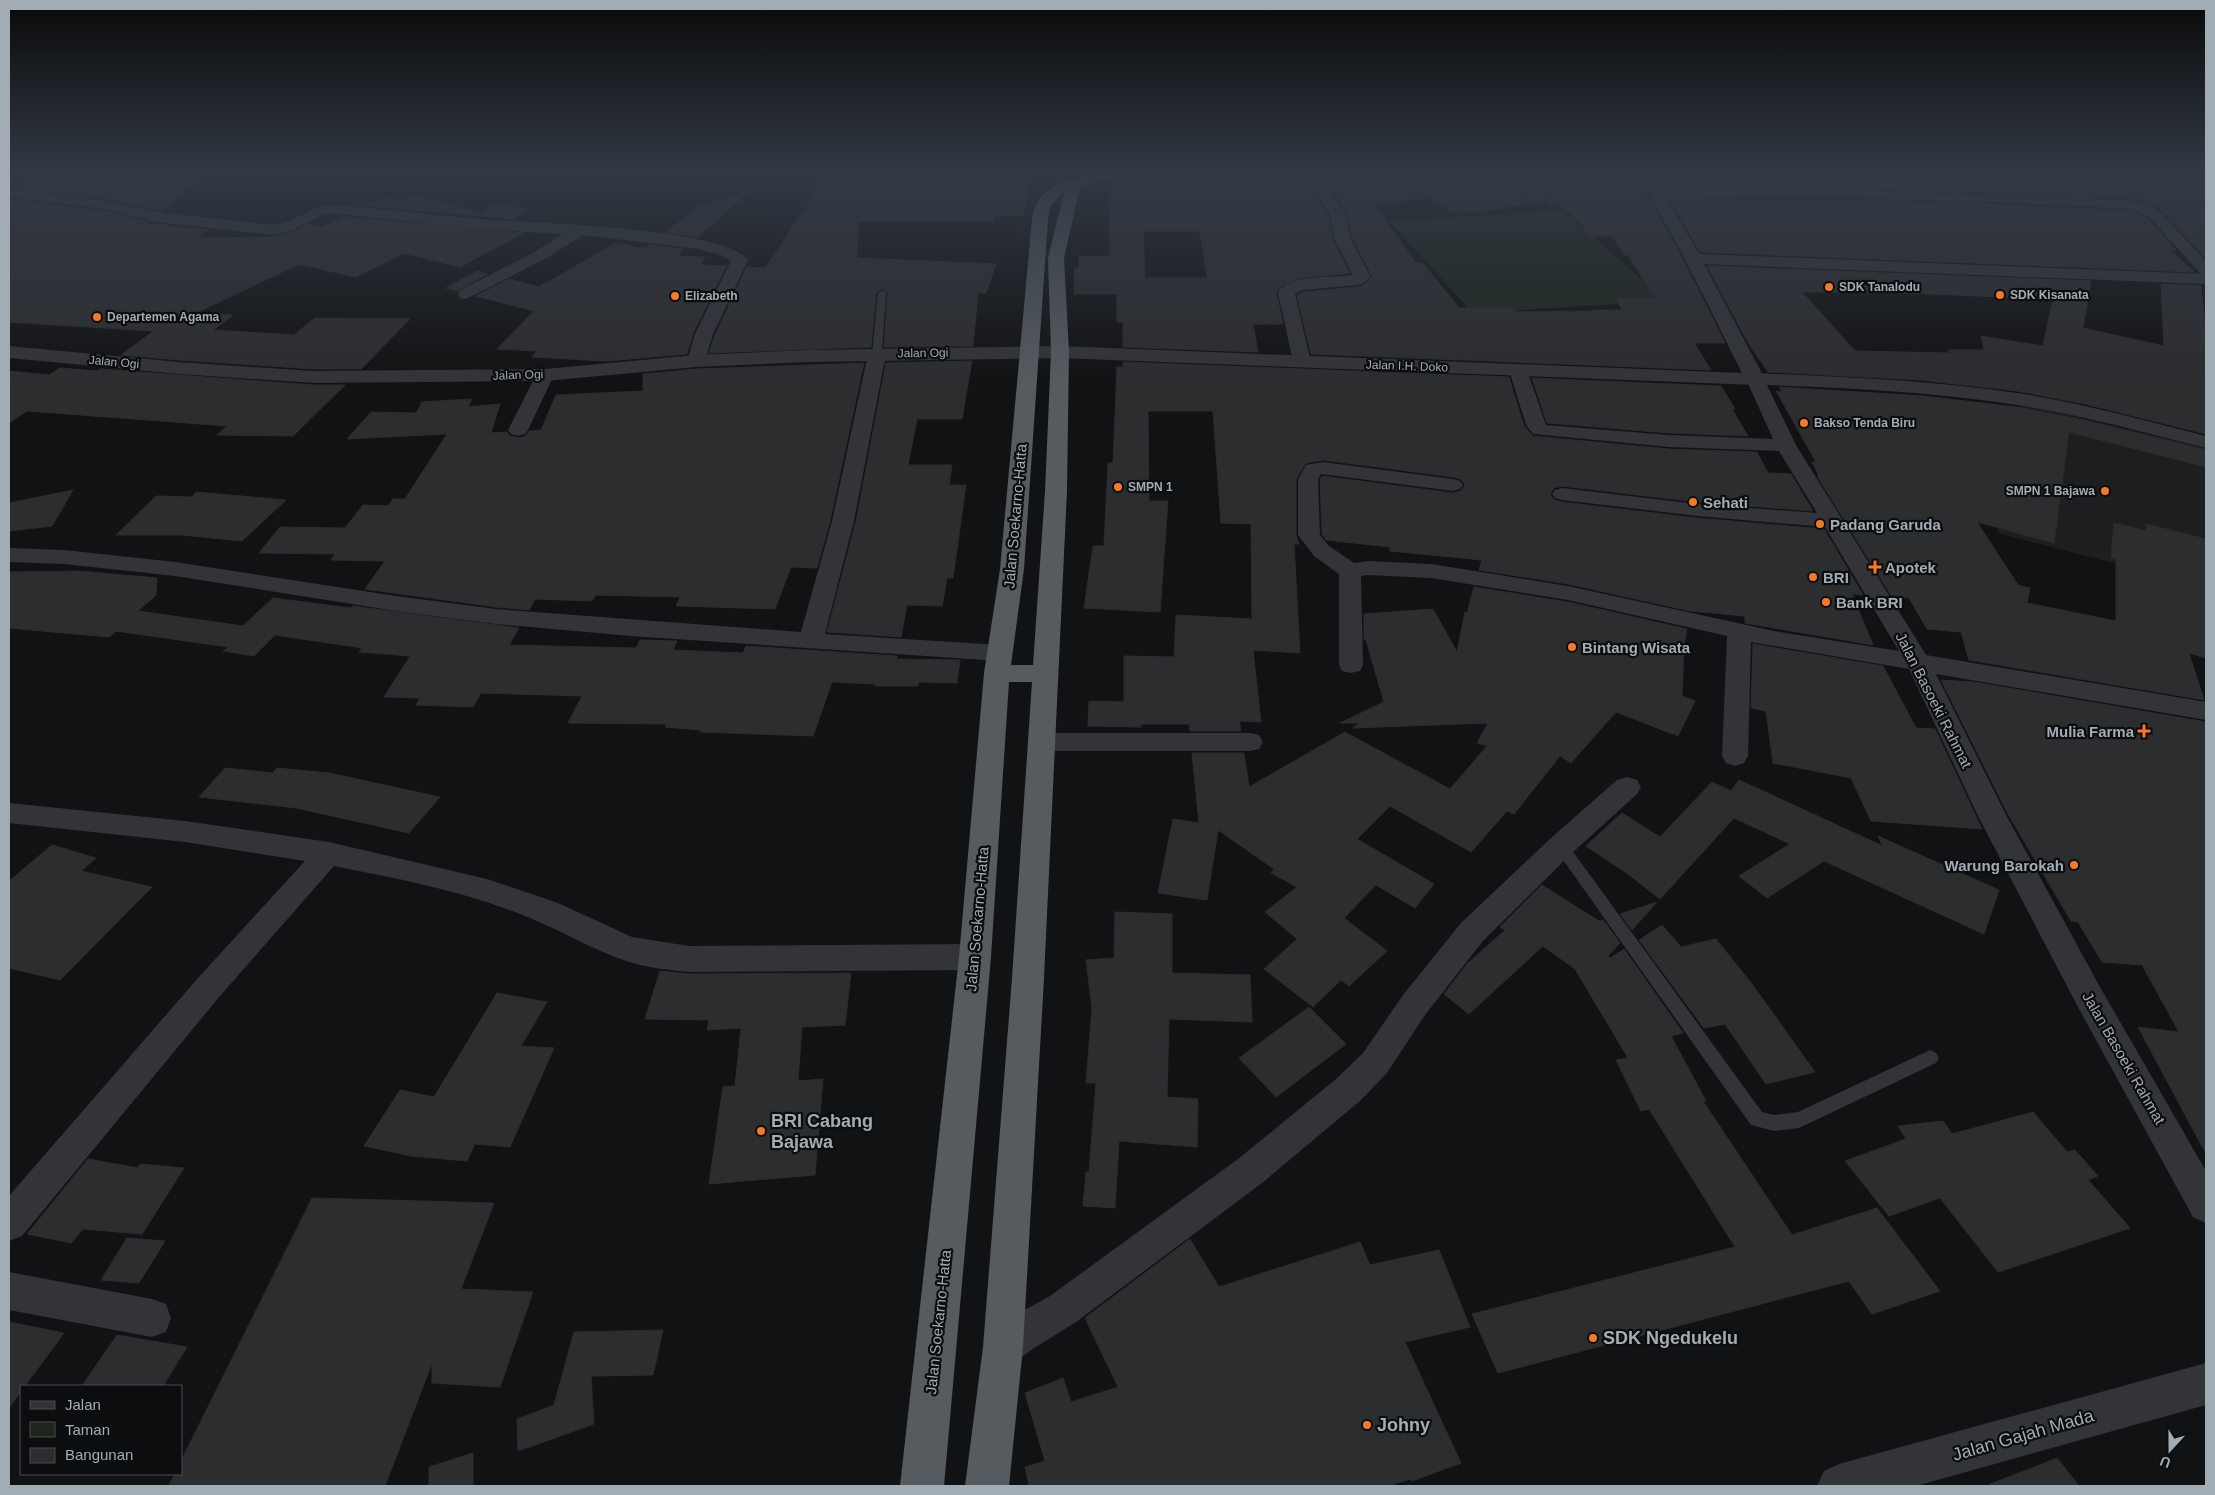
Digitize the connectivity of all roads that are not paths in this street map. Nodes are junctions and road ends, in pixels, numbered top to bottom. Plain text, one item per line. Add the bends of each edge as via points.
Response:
1 (562, 242) edge
2 (684, 242) edge
3 (1039, 242) edge
4 (1060, 242) edge
5 (1344, 242) edge
6 (1684, 242) edge
7 (2180, 242) edge
8 (1693, 259) junction
9 (2206, 270) edge
10 (2206, 279) edge
11 (882, 293) dead end
12 (466, 294) dead end
13 (9, 352) edge
14 (1028, 352) junction
15 (1060, 352) junction
16 (877, 354) junction
17 (696, 361) junction
18 (1302, 362) junction
19 (1518, 370) junction
20 (545, 374) junction
21 (1755, 378) junction
22 (518, 430) dead end
23 (2206, 442) edge
24 (1786, 445) junction
25 (1453, 485) dead end
26 (1562, 494) dead end
27 (1833, 521) junction
28 (9, 555) edge
29 (1350, 571) junction
30 (1739, 633) junction
31 (811, 640) junction
32 (999, 663) junction
33 (1919, 664) junction
34 (1351, 665) dead end
35 (1045, 674) junction
36 (2206, 711) edge
37 (1042, 742) junction
38 (1250, 742) dead end
39 (1735, 756) dead end
40 (1627, 787) dead end
41 (9, 813) edge
42 (1561, 846) junction
43 (329, 853) junction
44 (975, 957) junction
45 (1930, 1058) dead end
46 (2206, 1205) edge
47 (9, 1223) edge
48 (9, 1291) edge
49 (152, 1318) dead end
50 (1003, 1347) junction
51 (2206, 1384) edge
52 (922, 1486) edge
53 (987, 1486) edge
54 (1839, 1486) edge

1 - 12 street
2 - 17 street via 709,246 738,256 740,260 704,334
3 - 14 highway, Jalan Soekarno-Hatta
4 - 15 highway via 1056,258
5 - 18 street via 1362,276 1358,280 1298,285 1286,292
6 - 8 street, Jalan Basoeki Rahmat
7 - 9 street
8 - 10 street
8 - 21 street, Jalan Basoeki Rahmat
11 - 16 lane
13 - 20 street, Jalan Ogi via 313,377 469,378
14 - 15 street
14 - 16 street, Jalan Ogi
14 - 32 highway, Jalan Soekarno-Hatta via 1012,569
15 - 18 street, Jalan I.H. Doko
15 - 35 highway
16 - 17 street, Jalan Ogi
16 - 31 street via 843,521
17 - 20 street, Jalan Ogi
18 - 19 street, Jalan I.H. Doko
19 - 21 street, Jalan I.H. Doko
19 - 24 street via 1540,430 1669,441
20 - 22 street
21 - 23 street via 1879,384 2004,397
21 - 24 street, Jalan Basoeki Rahmat
24 - 27 street, Jalan Basoeki Rahmat
25 - 29 street via 1313,469 1308,479 1309,535 1334,561
26 - 27 street via 1697,510
27 - 33 street, Jalan Basoeki Rahmat
28 - 31 street via 105,561 506,617
29 - 30 street via 1368,568 1431,571 1490,580 1568,593
29 - 34 street
30 - 33 street
30 - 39 street
31 - 32 street
32 - 35 highway
32 - 44 highway, Jalan Soekarno-Hatta
33 - 36 street
33 - 46 street, Jalan Basoeki Rahmat via 1992,816
35 - 37 highway
37 - 38 street
37 - 50 highway
40 - 42 street
41 - 43 street via 206,832
42 - 45 lane via 1757,1119 1774,1123 1799,1120
42 - 50 street via 1472,932 1414,1005 1375,1063 1348,1090 1250,1171 1063,1308
43 - 44 street via 478,888 656,956 689,959
43 - 47 street via 209,987
44 - 52 highway, Jalan Soekarno-Hatta
48 - 49 street
50 - 53 highway
51 - 54 street, Jalan Gajah Mada

